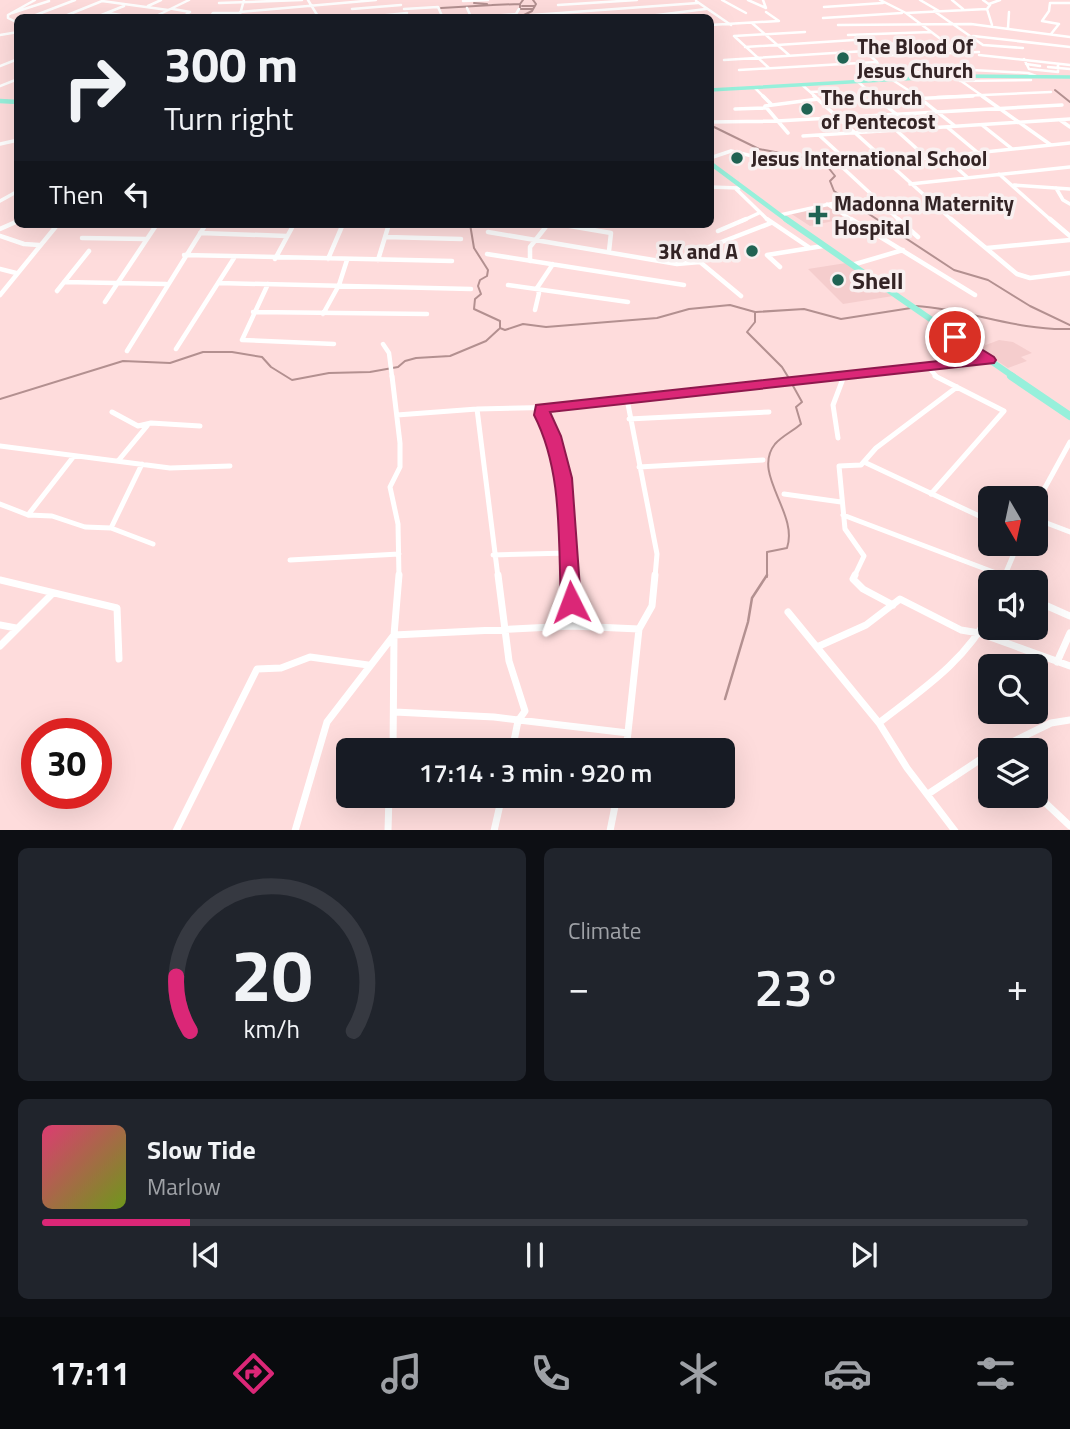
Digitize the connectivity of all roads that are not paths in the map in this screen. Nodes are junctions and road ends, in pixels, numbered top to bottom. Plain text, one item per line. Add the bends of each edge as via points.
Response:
1 (35, 0) edge
2 (75, 0) edge
3 (161, 0) edge
4 (189, 0) edge
5 (300, 0) edge
6 (308, 0) edge
7 (371, 0) edge
8 (376, 0) edge
9 (398, 0) edge
10 (488, 0) edge
11 (637, 0) edge
12 (722, 0) edge
13 (748, 0) edge
14 (763, 0) edge
15 (880, 0) edge
16 (920, 0) edge
17 (953, 0) edge
18 (49, 1) edge
19 (102, 1) edge
20 (272, 1) edge
21 (463, 1) edge
22 (588, 1) edge
23 (619, 1) edge
24 (696, 1) edge
25 (998, 1) edge
26 (243, 2) edge
27 (350, 2) junction
28 (986, 2) edge
29 (219, 3) dead end
30 (886, 3) junction
31 (1070, 3) edge
32 (556, 4) joint
33 (127, 5) junction
34 (312, 6) junction
35 (145, 7) junction
36 (402, 7) junction
37 (824, 7) dead end
38 (467, 8) dead end
39 (492, 8) dead end
40 (169, 9) junction
41 (352, 9) junction
42 (519, 9) dead end
43 (630, 9) junction
44 (706, 9) junction
45 (964, 10) junction
46 (987, 10) junction
47 (936, 11) junction
48 (766, 12) dead end
49 (1009, 12) dead end
50 (9, 13) junction
51 (106, 13) joint
52 (407, 13) joint
53 (567, 13) junction
54 (746, 13) dead end
55 (905, 13) junction
56 (38, 14) edge
57 (70, 14) edge
58 (113, 14) edge
59 (160, 14) edge
60 (187, 14) edge
61 (212, 14) edge
62 (240, 14) edge
63 (317, 14) edge
64 (356, 14) edge
65 (395, 14) edge
66 (441, 14) edge
67 (468, 14) edge
68 (494, 14) edge
69 (516, 14) edge
70 (555, 14) edge
71 (637, 14) edge
72 (665, 14) edge
73 (823, 18) dead end
74 (14, 21) edge
75 (752, 23) junction
76 (921, 23) junction
77 (953, 23) junction
78 (731, 24) junction
79 (714, 25) edge
80 (992, 25) junction
81 (1008, 28) junction
82 (805, 32) dead end
83 (931, 32) junction
84 (764, 34) junction
85 (1051, 34) junction
86 (848, 35) junction
87 (972, 36) junction
88 (1070, 37) edge
89 (1018, 39) junction
90 (854, 40) junction
91 (943, 42) junction
92 (777, 45) junction
93 (860, 45) junction
94 (983, 46) junction
95 (745, 47) junction
96 (1070, 47) edge
97 (1023, 48) junction
98 (866, 51) junction
99 (958, 52) junction
100 (820, 54) junction
101 (923, 54) junction
102 (979, 54) junction
103 (789, 55) junction
104 (872, 56) junction
105 (758, 58) junction
106 (930, 59) dead end
107 (0, 60) edge
108 (14, 60) edge
109 (724, 60) dead end
110 (11, 61) junction
111 (1026, 61) junction
112 (877, 62) junction
113 (833, 63) junction
114 (0, 66) edge
115 (1040, 66) dead end
116 (1058, 66) junction
117 (1048, 67) dead end
118 (1070, 67) edge
119 (769, 68) junction
120 (739, 70) dead end
121 (883, 73) junction
122 (971, 73) junction
123 (954, 76) junction
124 (1036, 76) junction
125 (1070, 77) edge
126 (1016, 78) junction
127 (888, 79) junction
128 (1031, 80) dead end
129 (857, 81) junction
130 (960, 81) junction
131 (801, 84) junction
132 (754, 86) junction
133 (714, 89) edge
134 (838, 91) dead end
135 (810, 92) junction
136 (1051, 92) dead end
137 (981, 95) junction
138 (920, 98) junction
139 (818, 99) junction
140 (879, 101) junction
141 (823, 103) junction
142 (771, 104) junction
143 (1062, 105) dead end
144 (765, 108) junction
145 (999, 108) junction
146 (735, 109) dead end
147 (937, 111) junction
148 (896, 114) junction
149 (838, 118) junction
150 (1070, 119) edge
151 (1060, 120) junction
152 (777, 121) junction
153 (714, 122) edge
154 (1018, 122) junction
155 (982, 125) junction
156 (955, 126) junction
157 (947, 127) junction
158 (1070, 127) edge
159 (896, 130) junction
160 (855, 132) junction
161 (788, 133) dead end
162 (819, 135) junction
163 (803, 136) dead end
164 (1070, 143) edge
165 (1051, 145) junction
166 (1011, 148) junction
167 (978, 152) junction
168 (949, 155) junction
169 (933, 156) junction
170 (714, 157) edge
171 (926, 157) junction
172 (948, 160) junction
173 (887, 162) junction
174 (871, 163) junction
175 (786, 164) dead end
176 (714, 166) edge
177 (1068, 168) edge
178 (999, 174) junction
179 (967, 177) junction
180 (910, 184) junction
181 (1012, 185) junction
182 (714, 187) edge
183 (735, 188) junction
184 (1056, 188) junction
185 (1070, 189) edge
186 (746, 190) junction
187 (848, 200) dead end
188 (827, 204) junction
189 (1070, 204) edge
190 (939, 208) junction
191 (759, 213) junction
192 (891, 213) junction
193 (780, 215) junction
194 (771, 223) junction
195 (54, 228) edge
196 (154, 228) edge
197 (203, 228) edge
198 (292, 228) edge
199 (341, 228) edge
200 (388, 228) edge
201 (545, 228) edge
202 (582, 228) edge
203 (718, 231) dead end
204 (488, 232) dead end
205 (199, 233) junction
206 (0, 236) edge
207 (288, 236) junction
208 (386, 237) junction
209 (918, 237) dead end
210 (82, 238) dead end
211 (1070, 238) edge
212 (146, 239) junction
213 (461, 239) dead end
214 (534, 241) junction
215 (39, 245) junction
216 (823, 246) junction
217 (810, 248) junction
218 (987, 248) junction
219 (701, 250) dead end
220 (903, 250) junction
221 (89, 251) dead end
222 (609, 251) junction
223 (487, 254) dead end
224 (184, 255) junction
225 (234, 258) junction
226 (275, 259) junction
227 (328, 259) junction
228 (348, 260) junction
229 (377, 260) junction
230 (452, 261) dead end
231 (530, 261) junction
232 (553, 264) junction
233 (851, 265) junction
234 (780, 267) dead end
235 (0, 270) edge
236 (16, 273) junction
237 (1070, 273) edge
238 (64, 282) junction
239 (117, 283) junction
240 (218, 283) junction
241 (166, 284) junction
242 (268, 284) junction
243 (339, 285) junction
244 (508, 285) dead end
245 (684, 285) dead end
246 (537, 288) junction
247 (471, 289) dead end
248 (57, 292) dead end
249 (1, 293) edge
250 (975, 295) dead end
251 (741, 296) dead end
252 (105, 302) dead end
253 (628, 302) dead end
254 (535, 310) dead end
255 (253, 312) junction
256 (323, 314) junction
257 (427, 314) dead end
258 (334, 344) dead end
259 (383, 344) dead end
260 (176, 349) dead end
261 (127, 351) dead end
262 (989, 360) junction
263 (929, 368) junction
264 (844, 376) junction
265 (957, 387) junction
266 (626, 399) junction
267 (542, 408) junction
268 (477, 409) junction
269 (112, 412) dead end
270 (769, 412) dead end
271 (397, 415) junction
272 (1070, 416) edge
273 (629, 419) junction
274 (151, 423) junction
275 (200, 426) dead end
276 (838, 438) dead end
277 (1070, 442) edge
278 (0, 446) edge
279 (74, 456) junction
280 (763, 460) dead end
281 (118, 461) junction
282 (863, 462) junction
283 (142, 464) junction
284 (229, 466) dead end
285 (639, 467) junction
286 (1046, 486) edge
287 (784, 494) dead end
288 (931, 494) junction
289 (841, 502) junction
290 (0, 505) edge
291 (27, 515) junction
292 (843, 515) junction
293 (978, 516) edge
294 (1048, 524) edge
295 (111, 528) junction
296 (1070, 532) edge
297 (153, 544) dead end
298 (569, 553) junction
299 (399, 554) junction
300 (494, 555) junction
301 (290, 560) dead end
302 (978, 570) edge
303 (0, 580) edge
304 (53, 593) junction
305 (893, 605) junction
306 (1048, 606) edge
307 (788, 612) dead end
308 (1070, 616) edge
309 (0, 625) edge
310 (572, 626) junction
311 (16, 628) junction
312 (639, 629) junction
313 (504, 630) junction
314 (978, 633) edge
315 (1070, 633) edge
316 (978, 634) edge
317 (394, 635) junction
318 (998, 640) edge
319 (0, 646) edge
320 (817, 647) junction
321 (119, 659) dead end
322 (1057, 662) junction
323 (368, 665) junction
324 (1070, 666) edge
325 (395, 712) junction
326 (1070, 720) edge
327 (519, 721) junction
328 (879, 723) junction
329 (628, 733) junction
330 (394, 738) edge
331 (515, 738) edge
332 (627, 738) edge
333 (1021, 738) edge
334 (978, 762) edge
335 (928, 794) junction
336 (1048, 805) edge
337 (389, 808) edge
338 (499, 808) edge
339 (615, 808) edge
340 (1070, 826) edge
341 (176, 830) edge
342 (295, 830) edge
343 (388, 830) edge
344 (494, 830) edge
345 (610, 830) edge
346 (954, 830) edge

1 - 50 street
2 - 56 street
3 - 35 street
4 - 40 street
5 - 20 street
6 - 34 street
7 - 8 street
7 - 27 street
9 - 36 street
10 - 21 street
11 - 23 street
12 - 54 street
13 - 14 street via 766,8
15 - 30 street
16 - 47 street
17 - 45 street
18 - 50 street
19 - 33 street
19 - 57 street
20 - 26 street
22 - 23 street
22 - 32 street
23 - 43 street
24 - 43 street
24 - 44 street
25 - 28 street
26 - 29 street
26 - 62 street
27 - 34 street
27 - 41 street
28 - 46 street
30 - 37 street
30 - 55 street
31 - 85 street via 1050,3 1042,21 1059,24
32 - 53 street
33 - 35 street
33 - 51 street
34 - 62 street
34 - 63 street
35 - 40 street
36 - 41 street
36 - 52 street
36 - 66 street via 438,7
38 - 67 street
39 - 68 street
40 - 59 street
40 - 60 street via 190,12
41 - 64 street
42 - 69 street
43 - 53 street
43 - 71 street
44 - 72 street
44 - 78 street
45 - 46 street
45 - 47 street
46 - 80 street
47 - 55 street
47 - 77 street
48 - 75 street via 779,21
49 - 81 street
50 - 74 street via 8,18
51 - 58 street
52 - 65 street
53 - 70 street
55 - 73 street
55 - 76 street
61 - 62 street
75 - 78 street
75 - 84 street
76 - 77 street
76 - 83 street
76 - 86 street via 838,25
77 - 80 street
77 - 87 street
78 - 79 street
80 - 81 street
81 - 85 street
82 - 84 street
83 - 86 street
83 - 91 street
84 - 92 street
84 - 95 street via 734,36
85 - 88 street
86 - 90 street
87 - 89 street
87 - 94 street
89 - 96 street
89 - 97 street
90 - 92 street
90 - 93 street
91 - 93 street
91 - 99 street
92 - 95 street
92 - 103 street
93 - 98 street
94 - 97 street
94 - 102 street
95 - 105 street
97 - 111 street
98 - 100 street
98 - 104 street
99 - 101 street
99 - 102 street
100 - 103 street
100 - 113 street
101 - 104 street
101 - 106 street
102 - 111 street
102 - 122 street
103 - 105 street
104 - 112 street
105 - 109 street
105 - 119 street
107 - 110 street
108 - 110 street
110 - 114 street
111 - 115 street
111 - 116 street
111 - 116 street via 1029,69 1057,73
112 - 113 street
112 - 121 street
113 - 119 street
116 - 117 street
116 - 118 street
119 - 120 street
121 - 122 street
121 - 127 street
122 - 123 main road
122 - 124 street
122 - 126 main road
123 - 127 main road
123 - 130 street
124 - 125 main road
124 - 126 main road
126 - 128 street
126 - 130 street
127 - 129 main road
127 - 138 street
129 - 131 main road
129 - 140 street
130 - 137 street
131 - 132 main road
131 - 135 street
132 - 133 main road
132 - 142 street
134 - 135 street
135 - 139 street
136 - 137 street
137 - 138 street
137 - 145 street
138 - 140 street
138 - 147 street
139 - 141 street
139 - 142 street
140 - 141 street
140 - 148 street
141 - 149 street
142 - 144 street
143 - 145 street
144 - 146 street
144 - 152 street
145 - 147 street
145 - 154 street
147 - 148 street
147 - 156 street
148 - 149 street
149 - 152 street
149 - 160 street
150 - 151 street
151 - 154 street
151 - 158 street
152 - 153 street
152 - 161 street
154 - 155 street
154 - 165 street
155 - 156 street
155 - 166 street
156 - 157 street
157 - 159 street
157 - 167 street
159 - 160 street
159 - 171 street
160 - 162 street
160 - 173 street
162 - 163 street
162 - 174 street via 842,157
164 - 165 street
165 - 166 street
166 - 167 street
167 - 168 street
168 - 169 street
168 - 172 street
169 - 171 street
169 - 172 street
170 - 175 street via 731,151
171 - 173 street
172 - 179 street
173 - 174 street
173 - 180 street
174 - 192 street via 842,169
176 - 186 main road
177 - 178 street
178 - 179 street
178 - 181 street
179 - 180 street
180 - 190 street
181 - 184 street
181 - 211 street
182 - 183 street
183 - 186 street
183 - 191 street
184 - 185 street
184 - 189 street
186 - 193 main road
187 - 188 street
188 - 193 street
188 - 220 street
190 - 192 street
190 - 218 street
191 - 194 street
191 - 203 street
192 - 209 street
193 - 216 main road
194 - 217 street
194 - 219 street
195 - 215 street
196 - 212 street
197 - 205 street
198 - 207 street
199 - 227 street
200 - 208 street
201 - 214 street
202 - 222 street via 611,233
204 - 214 street
205 - 207 street
205 - 224 street
206 - 215 street
207 - 226 street
208 - 213 street
208 - 229 street
210 - 212 street
211 - 218 street
212 - 239 street
214 - 222 street
214 - 231 street via 528,251
215 - 236 street
216 - 217 street
216 - 233 main road
217 - 234 street via 767,256
218 - 237 street via 1023,278
220 - 233 street
220 - 250 street
221 - 238 street
222 - 251 street via 677,264 700,262
223 - 231 street
224 - 225 street
224 - 241 street
225 - 226 street
225 - 240 street
226 - 227 street
227 - 228 street
228 - 229 street
228 - 243 street
229 - 230 street
231 - 232 street
232 - 245 street
232 - 246 street
233 - 262 main road
235 - 236 street
236 - 249 street
238 - 239 street
238 - 248 street
239 - 241 street
239 - 252 street
240 - 242 street
240 - 260 street
241 - 261 street
242 - 243 street
242 - 255 street
243 - 247 street
243 - 256 street
244 - 246 street
246 - 253 street
246 - 254 street
255 - 256 street
255 - 258 street via 244,341
256 - 257 street
259 - 271 street via 389,354
262 - 263 street
262 - 272 main road
263 - 264 street
263 - 265 street
264 - 266 street
264 - 276 street via 833,405
265 - 282 street
265 - 288 street via 1003,411
266 - 267 street
266 - 273 street
267 - 268 street
267 - 298 street via 563,478
268 - 271 street
268 - 300 street
269 - 274 street via 138,426
270 - 273 street
271 - 299 street via 400,467 390,481 390,491
273 - 285 street
274 - 275 street
274 - 281 street
277 - 286 street
278 - 279 street
279 - 281 street
279 - 291 street
280 - 285 street
281 - 283 street
282 - 288 street
282 - 289 street via 839,467
283 - 284 street
283 - 295 street
285 - 312 street via 657,554 652,606
287 - 289 street
288 - 293 street
289 - 292 street
290 - 291 street
291 - 295 street
292 - 302 street
292 - 305 street via 850,539 864,556 853,579
294 - 296 street
295 - 297 street
298 - 300 street
298 - 310 street
299 - 301 street
299 - 317 street
300 - 313 street
303 - 304 street
304 - 311 street
304 - 321 street via 117,608
305 - 314 street via 905,600 950,625
305 - 320 street via 866,625
306 - 308 street
307 - 320 street
309 - 311 street
310 - 312 street
310 - 313 street
311 - 319 street
312 - 329 street
313 - 317 street
313 - 327 street via 509,661 524,701
315 - 322 street
316 - 328 street via 930,683
317 - 323 street
317 - 325 street
318 - 322 street
320 - 328 street
322 - 324 street
323 - 341 street via 310,657 281,668 257,668
323 - 342 street via 321,733
325 - 327 street
325 - 330 street
326 - 333 street via 1051,723
327 - 329 street
327 - 331 street
328 - 335 street via 892,748
329 - 332 street
334 - 335 street
335 - 346 street
336 - 340 street
337 - 343 street
338 - 344 street
339 - 345 street

